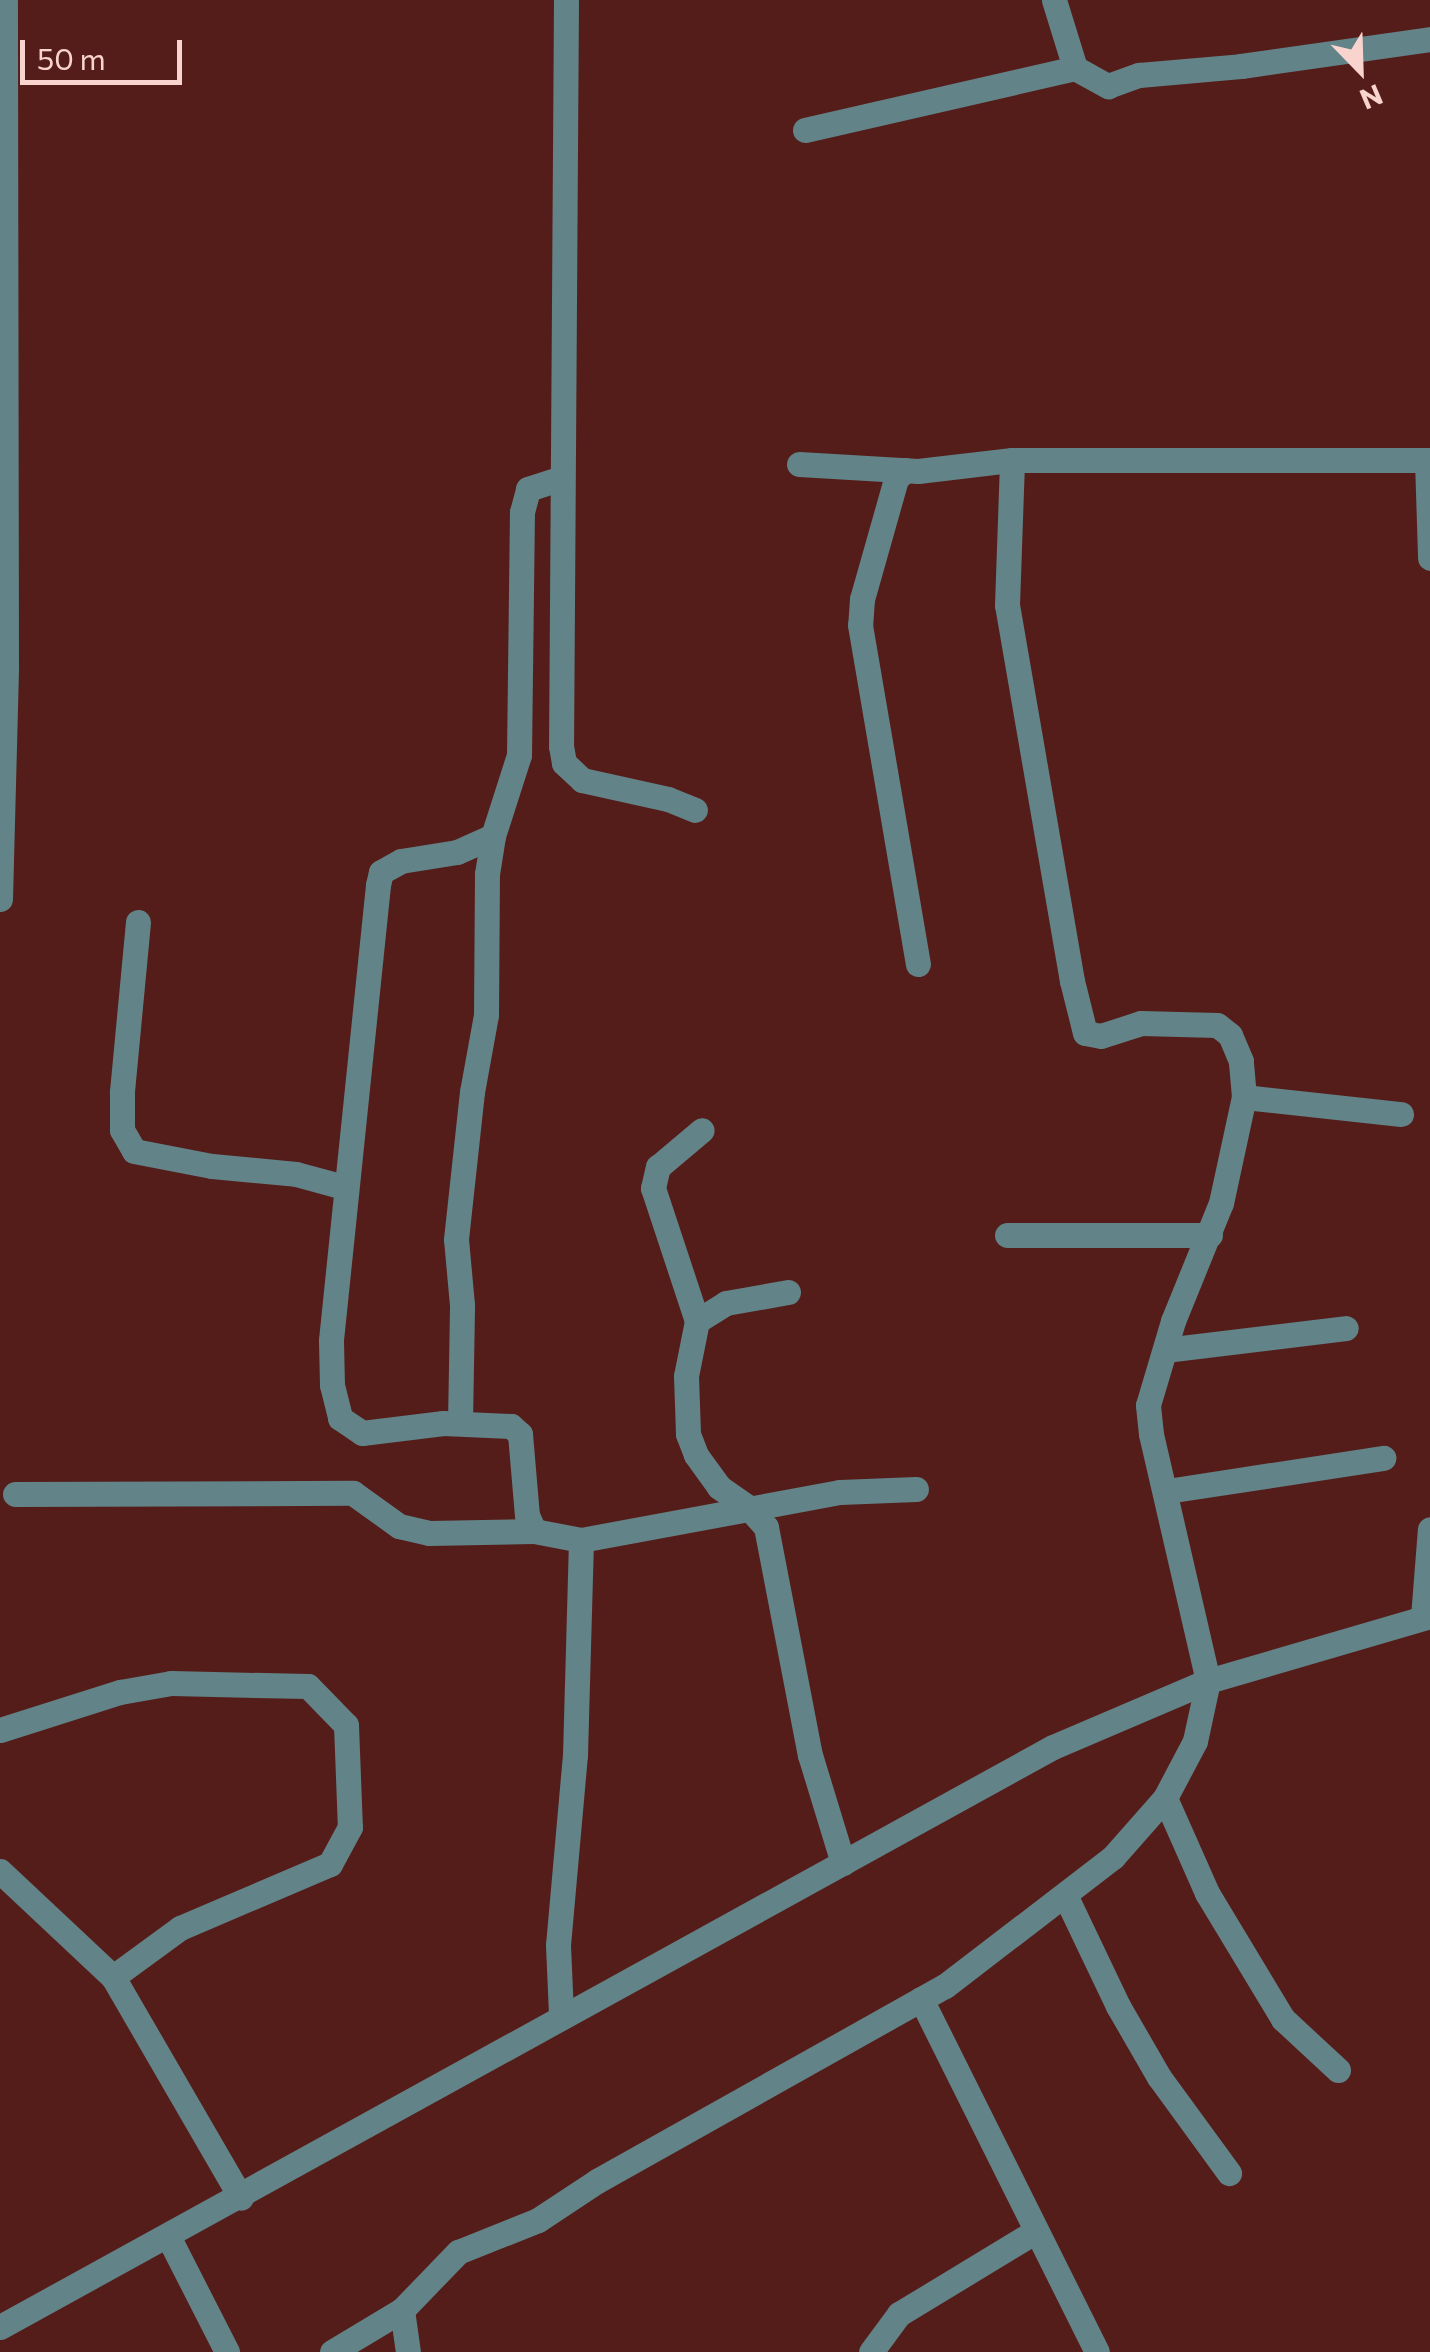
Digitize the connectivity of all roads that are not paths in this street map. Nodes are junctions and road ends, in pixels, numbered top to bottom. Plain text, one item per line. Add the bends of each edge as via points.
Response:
1 (5, 0) edge
2 (566, 0) edge
3 (1054, 0) edge
4 (1430, 39) edge
5 (1075, 68) junction
6 (806, 130) dead end
7 (1012, 460) junction
8 (1428, 460) edge
9 (799, 464) dead end
10 (905, 470) junction
11 (561, 478) junction
12 (2, 490) edge
13 (1430, 558) edge
14 (694, 810) dead end
15 (493, 836) junction
16 (0, 899) edge
17 (138, 922) dead end
18 (918, 964) dead end
19 (1244, 1097) junction
20 (1401, 1114) dead end
21 (702, 1130) dead end
22 (344, 1187) junction
23 (1006, 1235) dead end
24 (1210, 1235) junction
25 (788, 1292) dead end
26 (697, 1321) junction
27 (1346, 1328) dead end
28 (1165, 1350) junction
29 (460, 1424) junction
30 (1383, 1458) dead end
31 (916, 1489) dead end
32 (1167, 1491) junction
33 (15, 1494) dead end
34 (748, 1506) junction
35 (1430, 1529) edge
36 (534, 1531) junction
37 (581, 1540) junction
38 (1426, 1617) edge
39 (1208, 1681) junction
40 (0, 1730) edge
41 (1165, 1798) junction
42 (843, 1863) junction
43 (0, 1871) edge
44 (1066, 1897) junction
45 (113, 1977) junction
46 (921, 1998) junction
47 (561, 2014) junction
48 (1338, 2070) dead end
49 (1229, 2173) dead end
50 (241, 2198) junction
51 (1036, 2230) junction
52 (169, 2238) junction
53 (402, 2310) junction
54 (0, 2328) edge
55 (226, 2352) edge
56 (332, 2352) edge
57 (408, 2352) edge
58 (871, 2352) edge
59 (1098, 2352) edge

1 - 12 street
2 - 11 street
3 - 5 street
4 - 5 street via 1139,75 1108,86
5 - 6 street
7 - 8 street
7 - 10 street
7 - 19 street via 1007,606 1086,1033 1101,1036 1141,1023 1217,1026 1237,1048
8 - 13 street
9 - 10 street
10 - 18 street via 896,479 860,625
11 - 14 street via 564,762 582,780
11 - 15 street via 528,489 522,512 519,755
12 - 16 street
15 - 22 street via 381,872
15 - 29 street via 486,1015 456,1239
17 - 22 street via 122,1092 122,1130 134,1150
19 - 20 street
19 - 24 street
21 - 26 street via 658,1167 653,1188
22 - 29 street via 331,1341 340,1418 362,1433
23 - 24 street
24 - 28 street
25 - 26 street via 726,1303
26 - 34 street via 686,1376 688,1434 719,1487
27 - 28 street
28 - 32 street via 1148,1405
29 - 36 street via 511,1426 520,1434
30 - 32 street
31 - 34 street
32 - 39 street
33 - 36 street via 353,1493 399,1526 429,1534
34 - 37 street
34 - 42 street via 766,1527 774,1551 810,1756
35 - 38 street
36 - 37 street
37 - 47 street via 576,1755 558,1945
38 - 39 street
39 - 41 street via 1195,1741
39 - 42 street via 1054,1747
40 - 45 street via 170,1682 308,1686 346,1725 350,1827 330,1864 180,1928
41 - 44 street
41 - 48 street via 1207,1893 1283,2019
42 - 47 street
43 - 45 street
44 - 46 street
44 - 49 street via 1159,2076
45 - 50 street
46 - 51 street
46 - 53 street via 538,2220 458,2252
47 - 50 street
50 - 52 street
51 - 58 street via 899,2314
51 - 59 street
52 - 54 street
52 - 55 street
53 - 56 street
53 - 57 street

